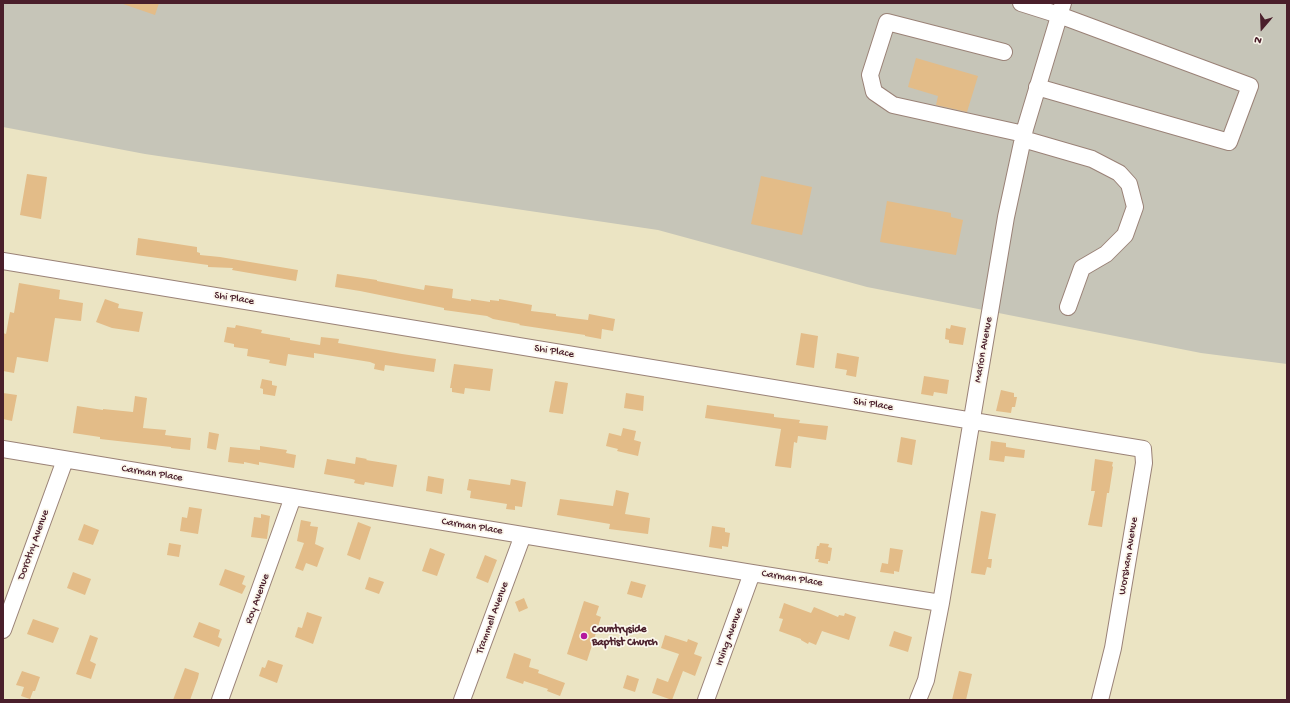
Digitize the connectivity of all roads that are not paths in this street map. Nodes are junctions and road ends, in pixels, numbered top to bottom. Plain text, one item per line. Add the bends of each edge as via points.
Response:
1 (1021, 3) edge
2 (1061, 9) edge
3 (1004, 52) dead end
4 (1037, 87) junction
5 (1023, 136) junction
6 (3, 261) edge
7 (1068, 307) dead end
8 (971, 420) junction
9 (1105, 442) joint
10 (3, 449) edge
11 (65, 460) junction
12 (293, 497) junction
13 (523, 535) junction
14 (752, 573) junction
15 (941, 603) junction
16 (3, 630) edge
17 (220, 700) edge
18 (462, 700) edge
19 (706, 700) edge
20 (918, 700) edge
21 (1100, 700) edge

1 - 2 street
2 - 4 street, Marion Avenue
2 - 4 street via 1250,86 1229,142
3 - 5 street via 887,22 870,75 874,92 893,105
4 - 5 street, Marion Avenue
5 - 7 street via 1092,159 1119,173 1129,184 1135,207 1125,235 1106,254 1082,268
5 - 8 street, Marion Avenue via 1006,217
6 - 8 street, Shi Place
8 - 9 street, Shi Place
8 - 15 street, Marion Avenue
9 - 21 street, Worsham Avenue via 1143,449 1144,463 1113,648
10 - 11 street, Carman Place
11 - 12 street, Carman Place
11 - 16 street, Dorothy Avenue
12 - 13 street, Carman Place
12 - 17 street, Roy Avenue
13 - 14 street, Carman Place
13 - 18 street, Trammell Avenue
14 - 15 street, Carman Place
14 - 19 street, Irving Avenue
15 - 20 street, Marion Avenue via 926,680

